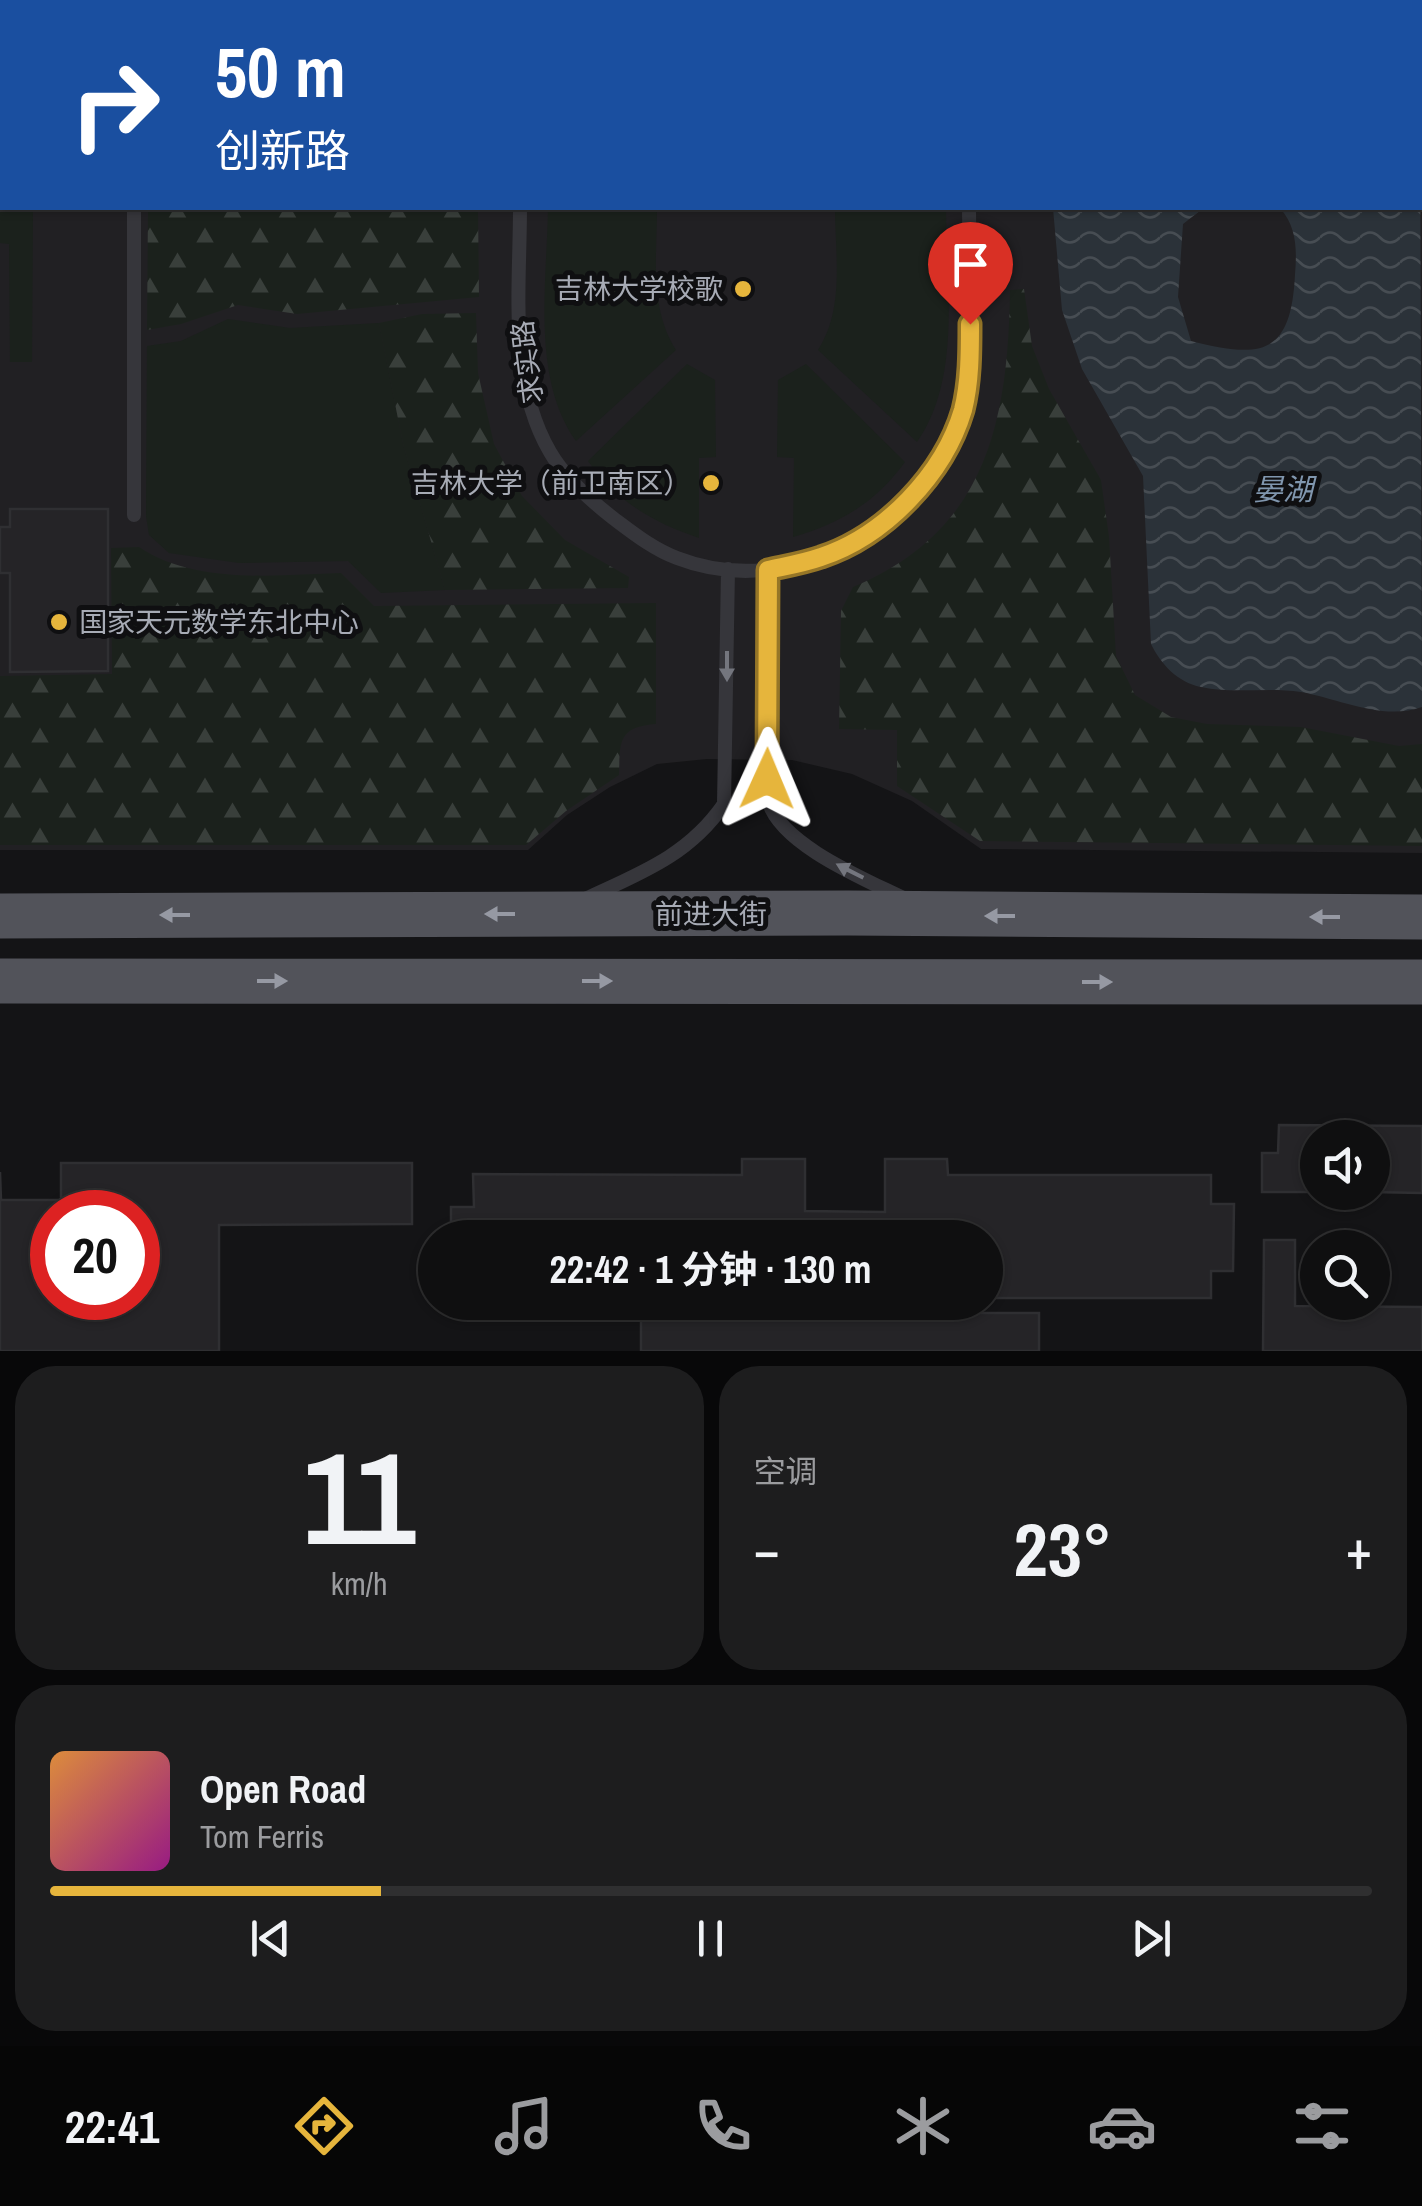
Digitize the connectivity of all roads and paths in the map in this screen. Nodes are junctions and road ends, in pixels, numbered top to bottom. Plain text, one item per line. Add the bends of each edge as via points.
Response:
1 (134, 210) edge
2 (520, 210) edge
3 (970, 210) edge
4 (134, 515) dead end
5 (728, 569) junction
6 (768, 570) junction
7 (551, 914) junction
8 (0, 916) edge
9 (936, 916) junction
10 (1422, 917) edge
11 (0, 980) edge
12 (1422, 982) edge

1 - 4 lane
2 - 5 lane, 求实路 via 521,360 530,410 550,453 599,507 644,542 679,559
3 - 6 lane, 求实路 via 970,363 962,410 944,451 909,499 871,533 823,557
5 - 6 lane, 求实路
5 -> 7 lane via 724,804 667,861
9 -> 6 lane via 833,862 788,830 770,805
7 -> 8 main road, 前进大街
7 - 9 main road, 前进大街
10 -> 9 main road, 前进大街
11 -> 12 main road

